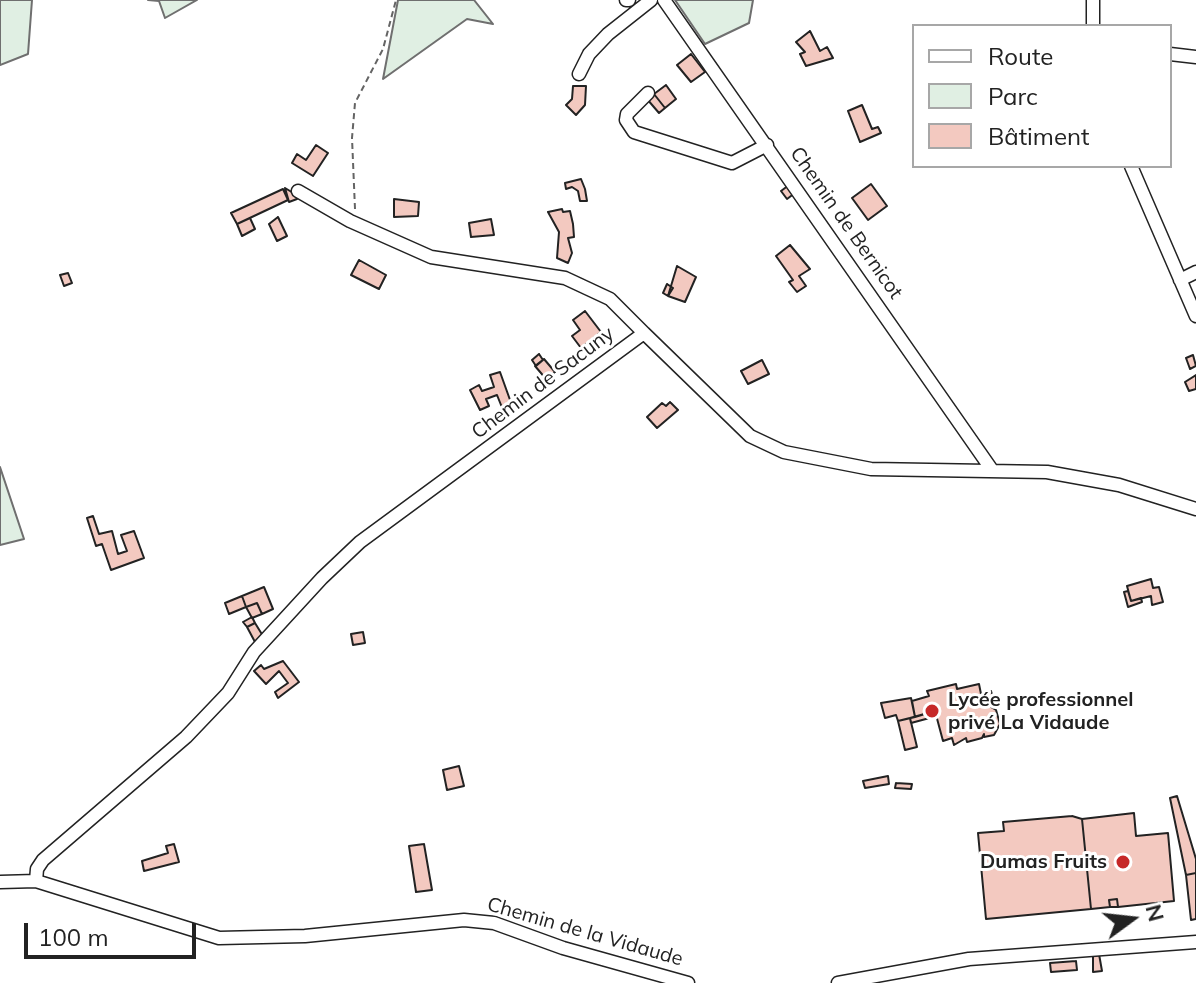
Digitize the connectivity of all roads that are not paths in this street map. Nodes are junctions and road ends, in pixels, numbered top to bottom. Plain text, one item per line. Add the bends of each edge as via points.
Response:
1 (651, 0) edge
2 (664, 0) edge
3 (1093, 0) edge
4 (1093, 24) edge
5 (1172, 54) edge
6 (1196, 57) edge
7 (579, 74) dead end
8 (648, 93) dead end
9 (767, 145) junction
10 (1132, 168) edge
11 (298, 191) dead end
12 (1196, 272) edge
13 (1180, 280) junction
14 (1196, 316) edge
15 (644, 333) junction
16 (992, 470) junction
17 (1196, 509) edge
18 (36, 881) junction
19 (0, 882) edge
20 (1196, 942) edge
21 (688, 983) edge
22 (838, 983) edge

1 - 7 street via 608,34
2 - 9 street, Chemin de Bernicot
3 - 4 street
5 - 6 street
8 - 9 street via 627,114 634,132 732,163
9 - 16 street, Chemin de Bernicot
10 - 13 street
11 - 15 street via 431,257 565,278 610,299
12 - 13 street
13 - 14 street
15 - 16 street, Chemin de Sacuny via 750,436 784,452 871,469
15 - 18 street, Chemin de Sacuny via 360,542 254,652 228,693 186,737 43,860
16 - 17 street, Chemin de Sacuny via 1047,472 1119,485
18 - 19 street, Chemin de la Vidaude
18 - 21 street, Chemin de la Vidaude via 219,938 305,936 464,920 494,923
20 - 22 street via 969,959

